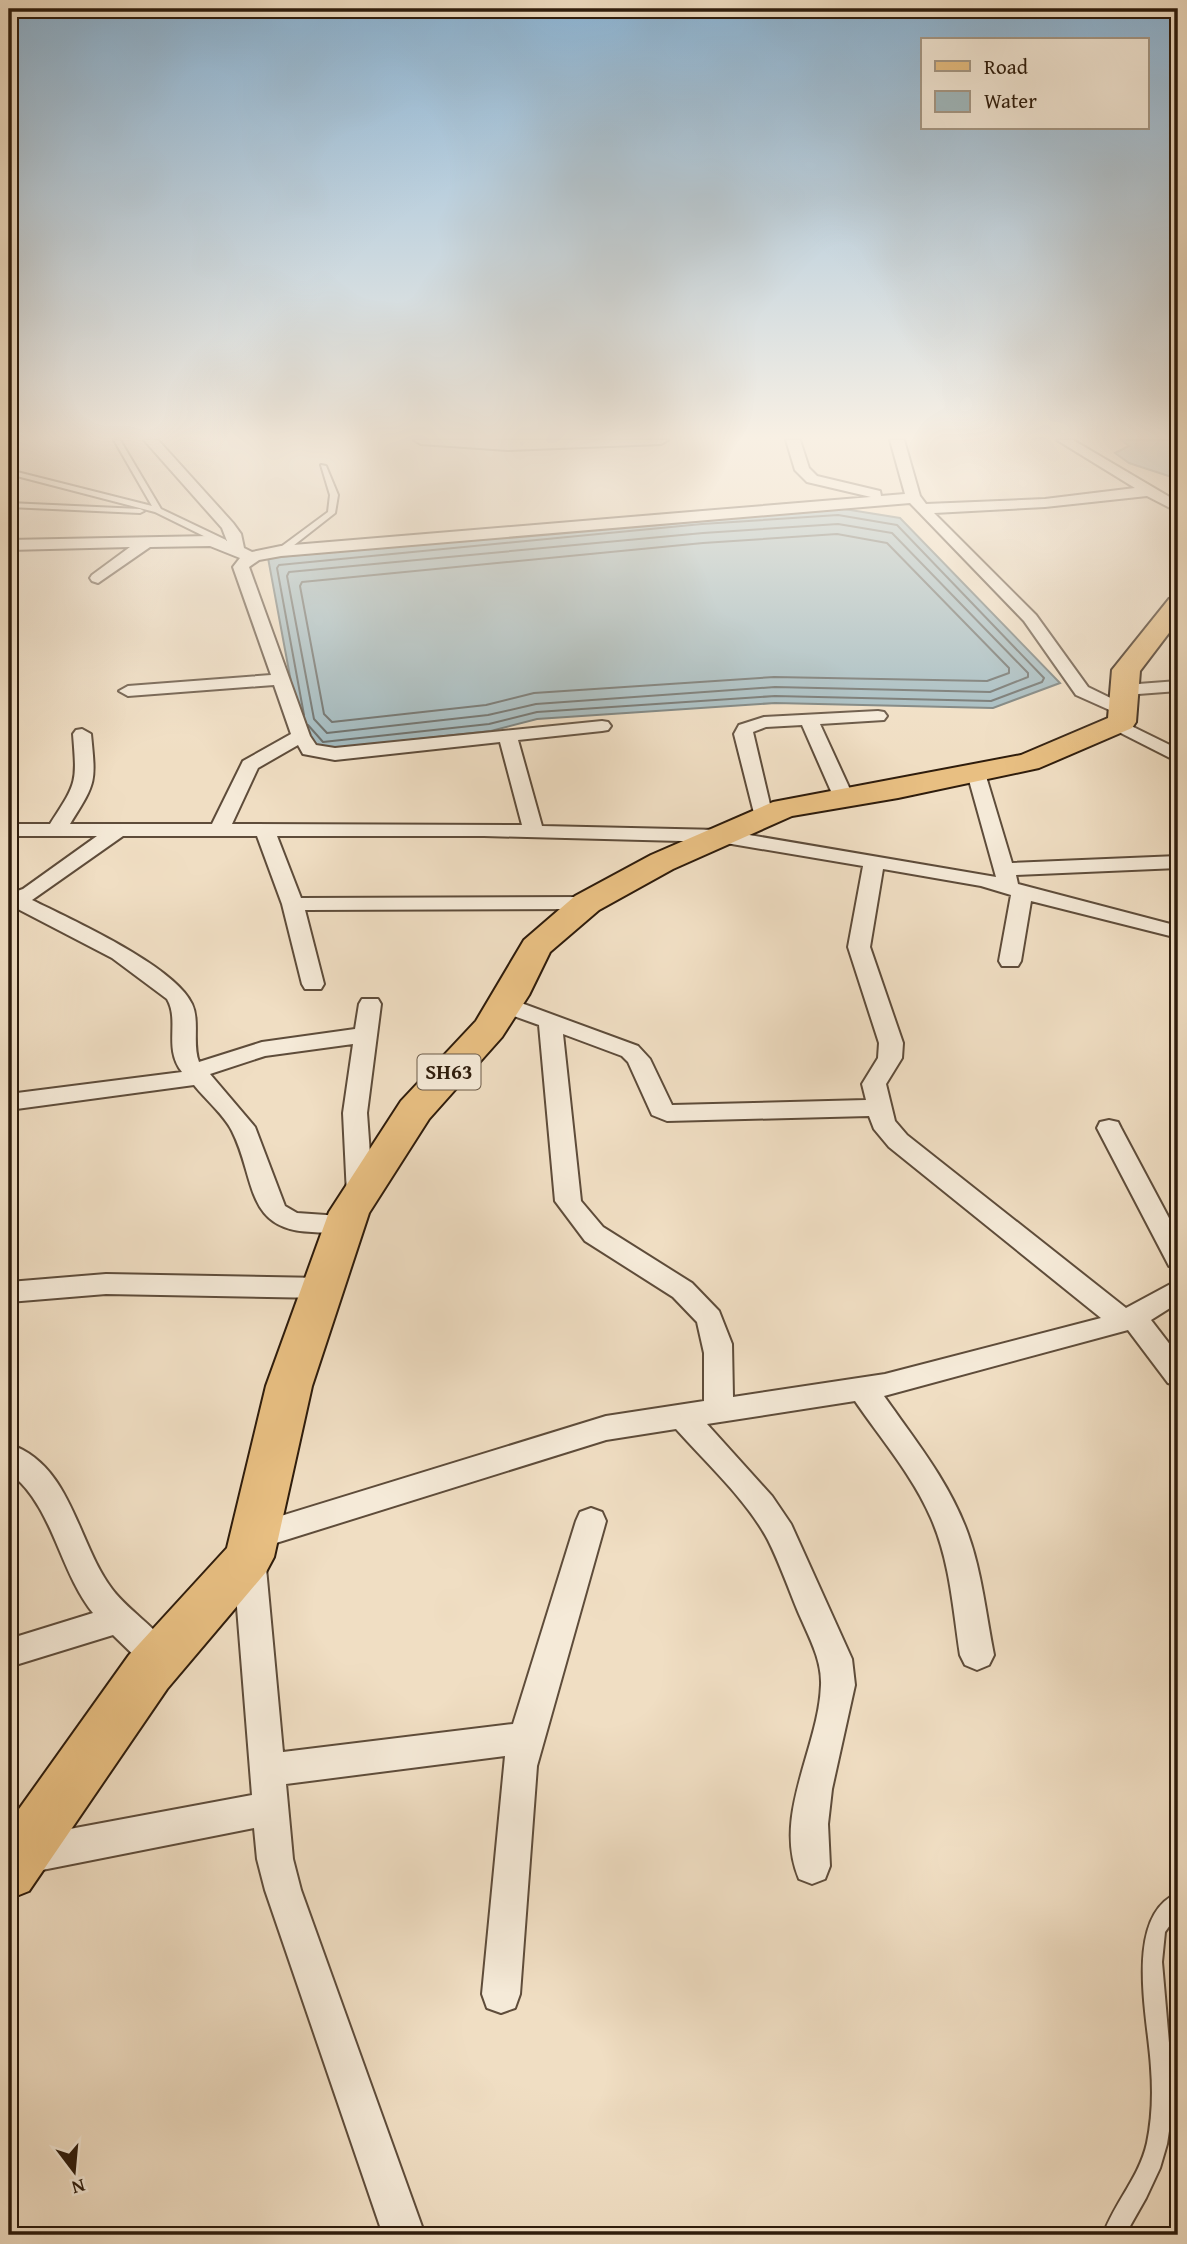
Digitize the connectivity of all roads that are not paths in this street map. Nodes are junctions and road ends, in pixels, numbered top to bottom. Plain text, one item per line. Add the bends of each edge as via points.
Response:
1 (143, 545) edge
2 (221, 545) edge
3 (227, 545) edge
4 (237, 545) edge
5 (289, 545) edge
6 (362, 545) edge
7 (955, 545) edge
8 (239, 551) junction
9 (281, 551) junction
10 (98, 578) dead end
11 (1178, 604) edge
12 (281, 679) junction
13 (1178, 686) edge
14 (128, 691) dead end
15 (1122, 708) junction
16 (878, 716) dead end
17 (810, 720) junction
18 (602, 726) dead end
19 (82, 734) dead end
20 (301, 736) junction
21 (508, 736) junction
22 (1178, 757) edge
23 (976, 773) junction
24 (844, 798) junction
25 (763, 817) junction
26 (9, 830) edge
27 (56, 830) junction
28 (118, 830) junction
29 (219, 830) junction
30 (265, 830) junction
31 (534, 831) junction
32 (720, 836) junction
33 (874, 862) junction
34 (1178, 862) edge
35 (1012, 882) junction
36 (12, 901) edge
37 (587, 903) junction
38 (293, 904) junction
39 (1178, 932) edge
40 (1010, 961) dead end
41 (313, 984) dead end
42 (370, 1004) dead end
43 (505, 1006) junction
44 (550, 1021) junction
45 (365, 1035) junction
46 (197, 1074) junction
47 (9, 1102) edge
48 (879, 1108) junction
49 (1109, 1128) dead end
50 (353, 1209) junction
51 (1178, 1259) edge
52 (323, 1287) junction
53 (1178, 1290) edge
54 (9, 1292) edge
55 (1128, 1319) junction
56 (1178, 1376) edge
57 (863, 1389) junction
58 (719, 1410) junction
59 (682, 1415) junction
60 (9, 1456) edge
61 (591, 1521) dead end
62 (251, 1547) junction
63 (120, 1619) junction
64 (9, 1653) edge
65 (977, 1655) dead end
66 (160, 1659) junction
67 (526, 1738) junction
68 (267, 1769) junction
69 (270, 1808) junction
70 (14, 1864) edge
71 (812, 1866) dead end
72 (1178, 1902) edge
73 (501, 1994) dead end
74 (404, 2235) edge
75 (1113, 2235) edge

1 - 10 street
2 - 8 street
3 - 8 lane
4 - 8 street
5 - 9 lane
6 - 9 street
7 - 15 street via 1030,618 1082,691
8 - 9 street
8 - 12 street
11 - 15 main road via 1126,670
12 - 14 street
12 - 20 street
13 - 15 street
15 - 22 street
15 - 23 main road, SH63 via 1030,762
16 - 17 street
17 - 24 street
17 - 25 street via 764,722 745,729
18 - 21 street
19 - 27 street via 86,776
20 - 21 street via 310,750 335,754
20 - 29 street via 250,765
21 - 31 street
23 - 24 main road, SH63
23 - 35 street
24 - 25 main road, SH63 via 784,808
25 - 32 main road, SH63
26 - 27 street
27 - 28 street
28 - 29 street
28 - 36 street
29 - 30 street
30 - 31 street
30 - 38 street
31 - 32 street
32 - 33 street
32 - 37 main road, SH63
33 - 35 street
33 - 48 street via 859,947 891,1043 890,1058 874,1084
34 - 35 street
35 - 39 street
35 - 40 street
36 - 46 street via 120,953 175,995 184,1015 183,1051
37 - 38 street
37 - 43 main road, SH63 via 536,947
38 - 41 street
42 - 45 street
43 - 44 street
43 - 50 main road, SH63 via 415,1110
44 - 48 street via 631,1051 667,1113
44 - 58 street via 568,1201 596,1236 692,1297 707,1314 716,1334
45 - 46 street via 262,1049
45 - 50 street via 355,1113
46 - 47 street
46 - 50 street via 243,1127 280,1218 291,1221
48 - 55 street via 883,1123 898,1142
49 - 51 street
50 - 52 main road, SH63
52 - 54 street via 106,1284
52 - 62 main road, SH63 via 289,1386
53 - 55 street
55 - 56 street
55 - 57 street
57 - 58 street
57 - 65 street via 946,1518 956,1544
58 - 59 street
59 - 62 street via 577,1436
59 - 71 street via 780,1533 835,1659 838,1685 810,1824
60 - 63 street via 48,1490 92,1586
61 - 67 street
62 - 66 main road, SH63
62 - 68 street
63 - 64 street
63 - 66 street
66 - 70 main road, SH63
67 - 68 street
67 - 73 street
68 - 69 street
69 - 70 street
69 - 74 street via 283,1890
72 - 75 lane via 1155,1933 1163,2105 1157,2146

